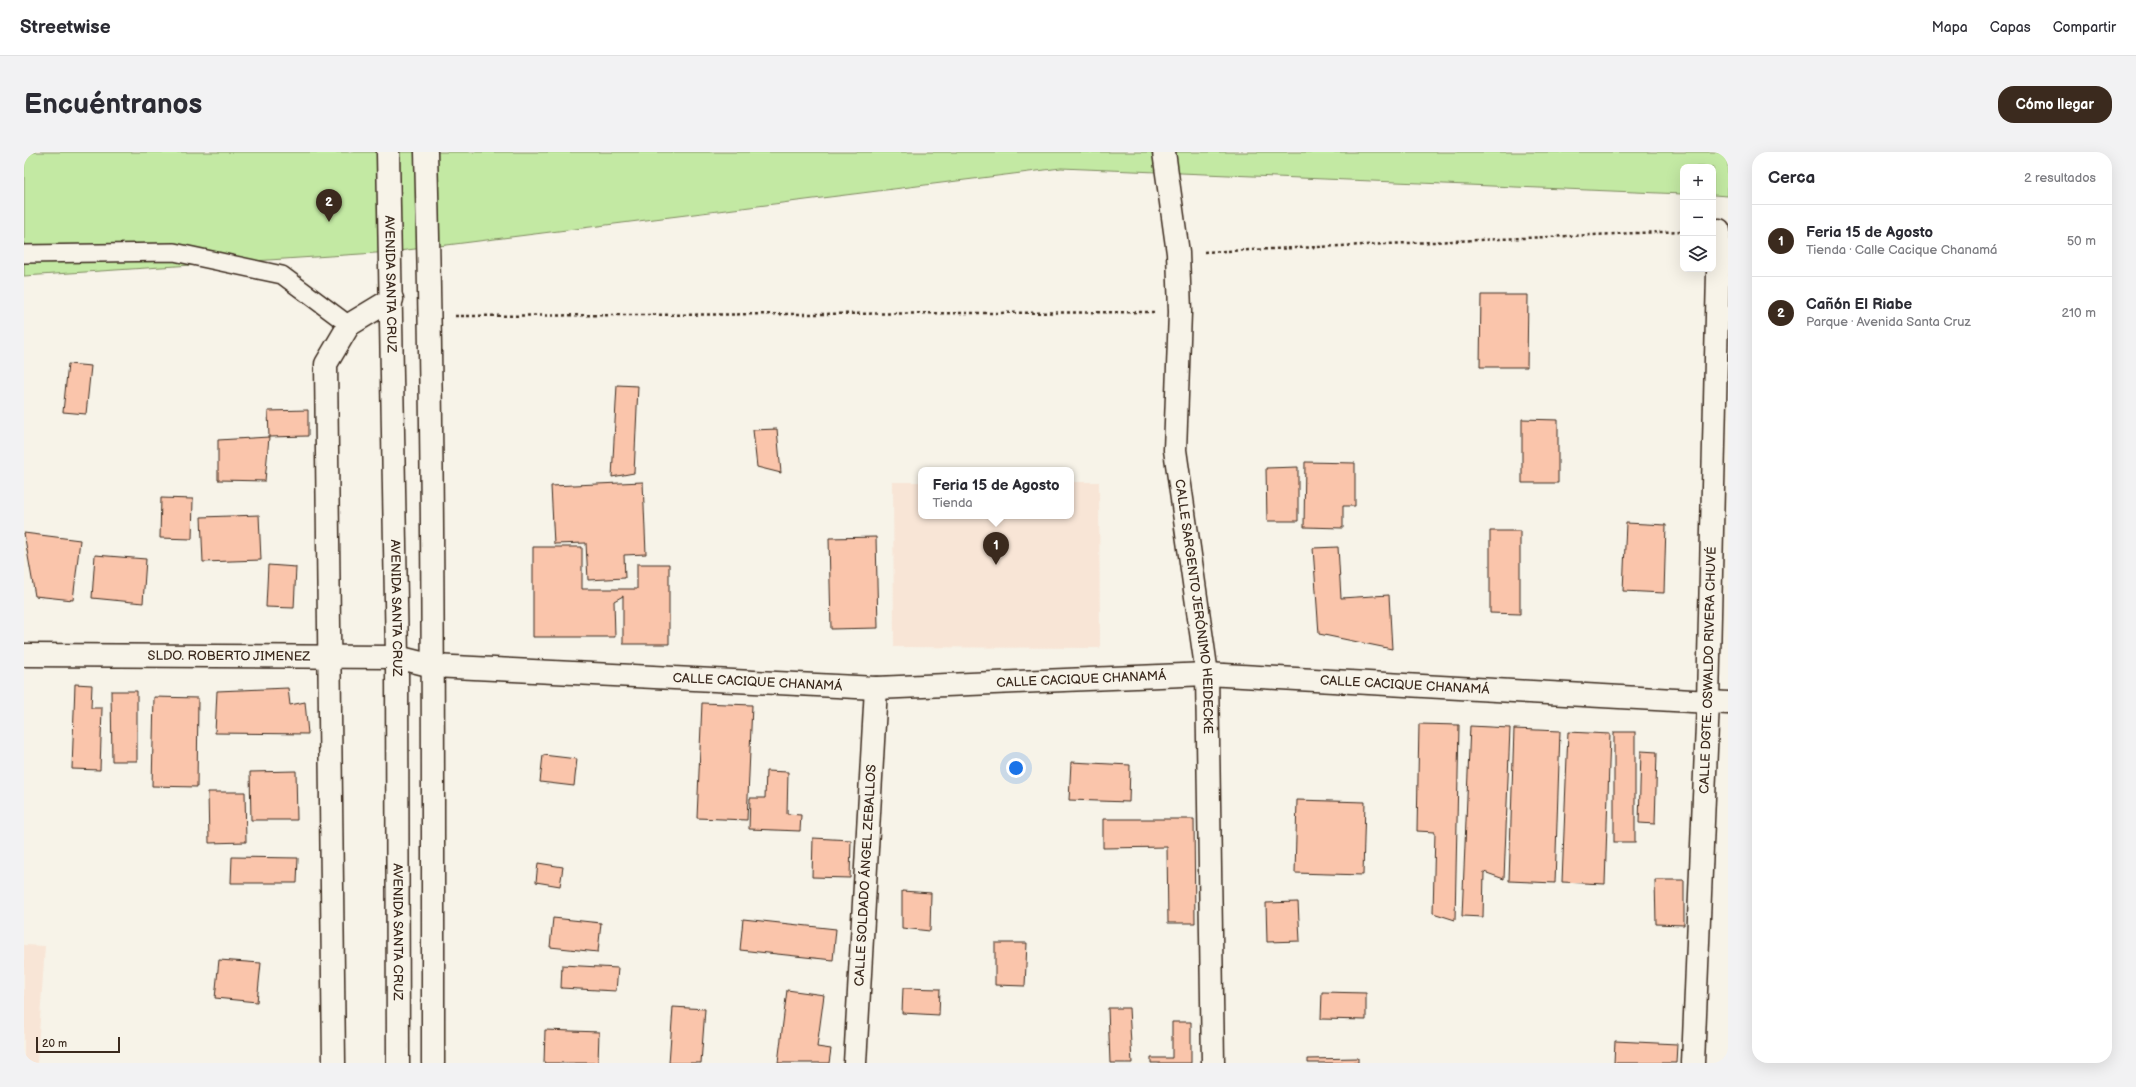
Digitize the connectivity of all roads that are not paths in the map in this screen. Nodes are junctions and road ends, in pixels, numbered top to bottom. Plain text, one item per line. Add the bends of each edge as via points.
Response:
1 (388, 152) edge
2 (426, 152) edge
3 (1164, 152) edge
4 (1719, 230) dead end
5 (24, 254) edge
6 (392, 299) junction
7 (349, 325) junction
8 (24, 655) edge
9 (330, 657) junction
10 (397, 658) junction
11 (433, 666) junction
12 (1207, 674) junction
13 (876, 688) junction
14 (1718, 702) edge
15 (334, 1063) edge
16 (398, 1063) edge
17 (433, 1063) edge
18 (855, 1063) edge
19 (1213, 1063) edge
20 (1693, 1063) edge

1 - 6 street, AVENIDA SANTA CRUZ
2 - 11 street
3 - 12 street, CALLE SARGENTO JERÓNIMO HEIDECKE via 1178,253 1180,312 1175,450
4 - 14 street, CALLE DGTE. OSWALDO RIVERA CHUVÉ
5 - 7 lane via 174,252 282,274
6 - 7 street
6 - 10 street, AVENIDA SANTA CRUZ
7 - 9 street via 326,364
8 - 9 street, SLDO. ROBERTO JIMENEZ
9 - 10 street, SLDO. ROBERTO JIMENEZ
9 - 15 street
10 - 11 street, SLDO. ROBERTO JIMENEZ
10 - 16 street, AVENIDA SANTA CRUZ
11 - 13 street, CALLE CACIQUE CHANAMÁ
11 - 17 street
12 - 13 street, CALLE CACIQUE CHANAMÁ
12 - 14 street, CALLE CACIQUE CHANAMÁ
12 - 19 street, CALLE SARGENTO JERÓNIMO HEIDECKE
13 - 18 street, CALLE SOLDADO ÁNGEL ZEBALLOS
14 - 20 street, CALLE DGTE. OSWALDO RIVERA CHUVÉ

